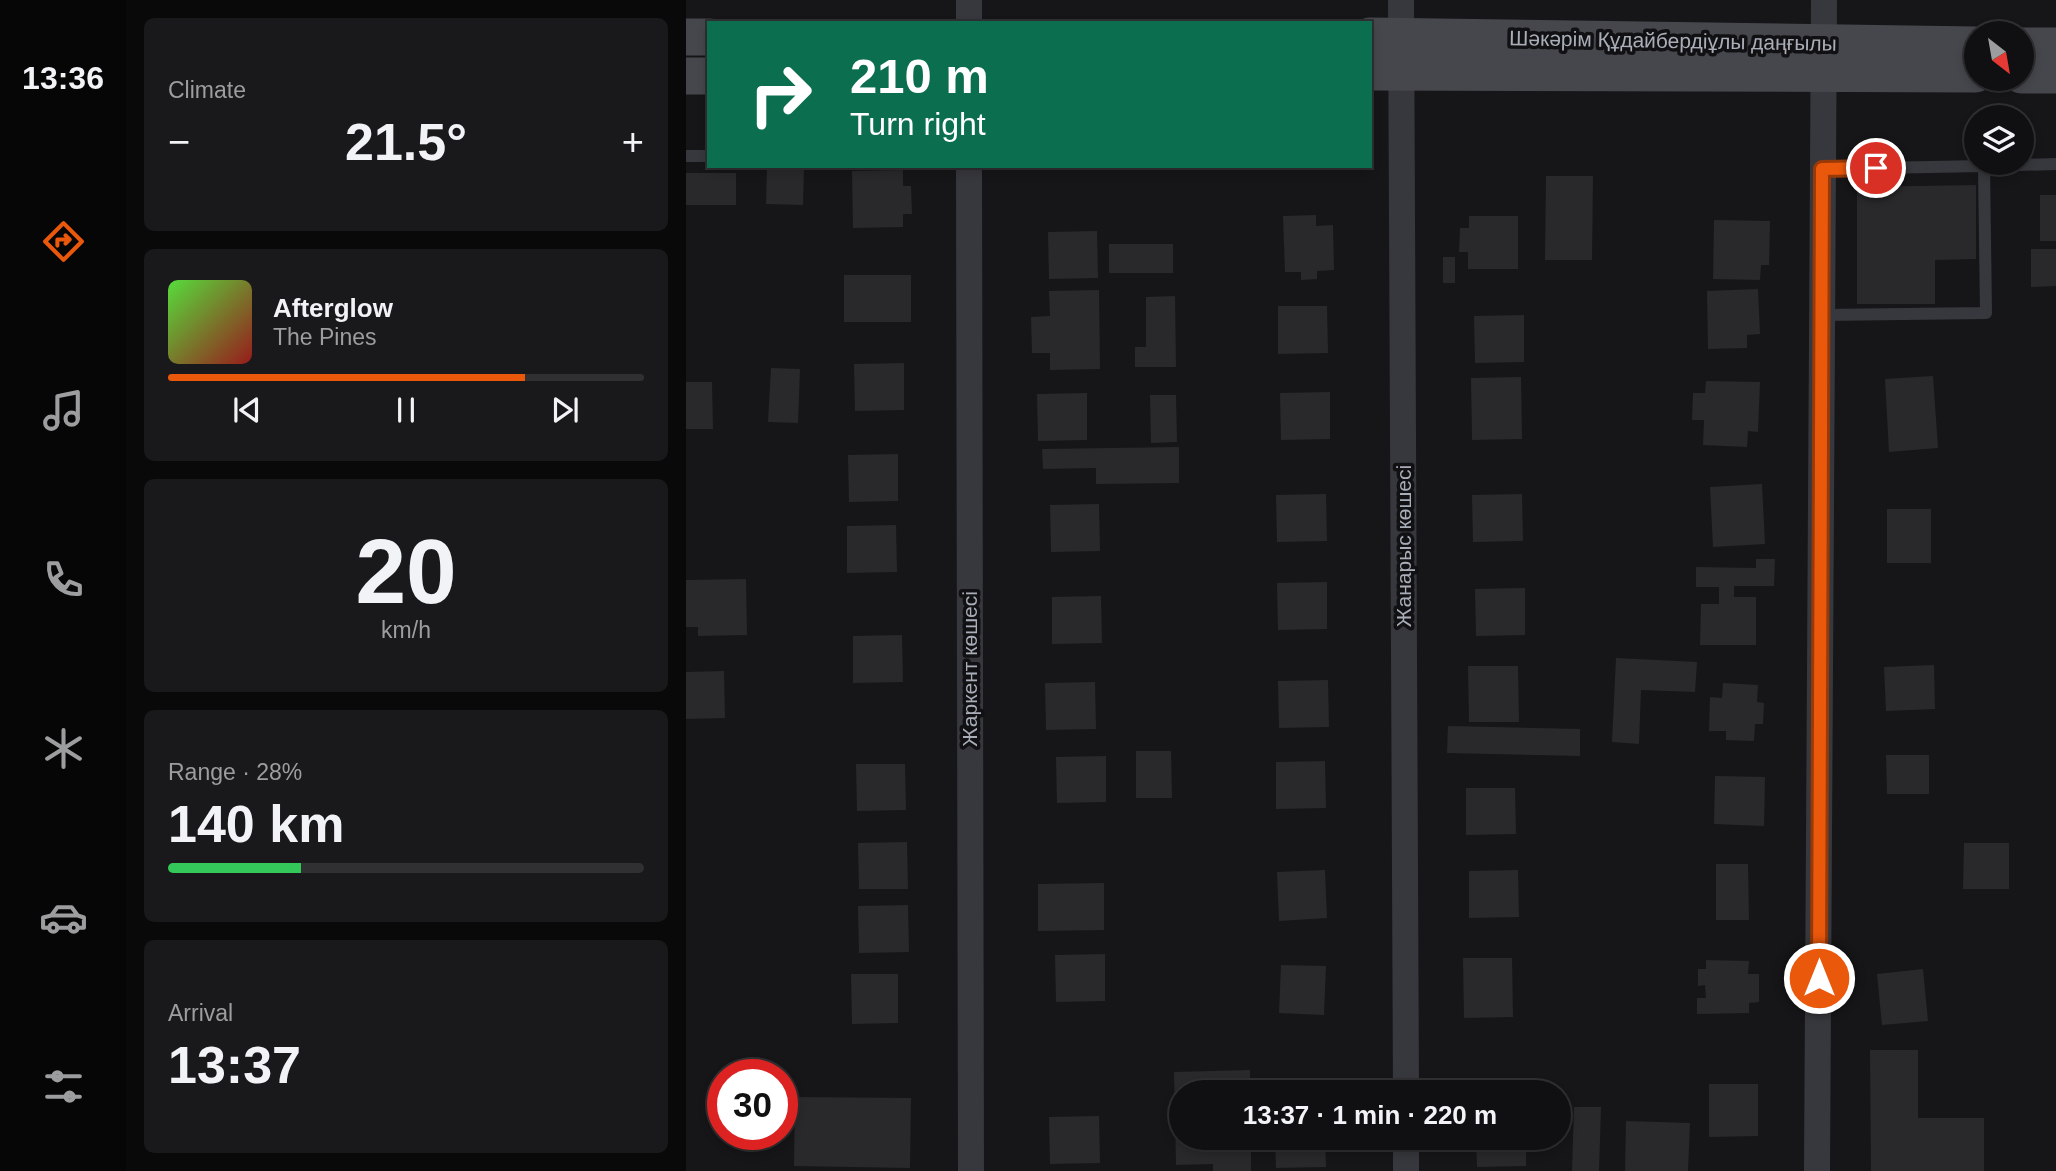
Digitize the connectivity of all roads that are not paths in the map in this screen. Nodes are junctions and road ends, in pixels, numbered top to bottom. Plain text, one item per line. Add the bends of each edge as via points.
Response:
1 (969, 0) edge
2 (1401, 0) edge
3 (1824, 0) edge
4 (969, 21) edge
5 (1386, 36) edge
6 (686, 37) edge
7 (707, 37) edge
8 (1964, 46) edge
9 (2034, 46) edge
10 (2056, 46) edge
11 (1823, 58) junction
12 (1386, 72) edge
13 (1964, 73) edge
14 (2034, 75) edge
15 (2056, 75) edge
16 (686, 76) edge
17 (707, 76) edge
18 (686, 156) edge
19 (707, 156) edge
20 (2056, 164) edge
21 (2034, 165) edge
22 (1964, 166) edge
23 (969, 168) edge
24 (1822, 169) junction
25 (1984, 175) edge
26 (1822, 315) junction
27 (1406, 1080) edge
28 (1406, 1150) edge
29 (971, 1171) edge
30 (1406, 1171) edge
31 (1817, 1171) edge

1 - 4 street
2 - 5 street, Жанарыс көшесі
3 - 11 street
5 - 11 main road, Шәкәрім Құдайбердіұлы даңғылы
5 - 12 street, Жанарыс көшесі
6 - 7 main road
8 - 11 main road, Шәкәрім Құдайбердіұлы даңғылы
9 - 10 main road
11 - 12 main road, Шәкәрім Құдайбердіұлы даңғылы
11 - 13 main road, Шәкәрім Құдайбердіұлы даңғылы
11 - 24 street
12 - 27 street, Жанарыс көшесі
14 - 15 main road
16 - 17 main road
18 - 19 lane
20 - 21 lane
22 - 24 lane
23 - 29 street, Жаркент көшесі
24 - 26 street
25 - 26 lane via 1986,313
26 - 31 street
28 - 30 street

